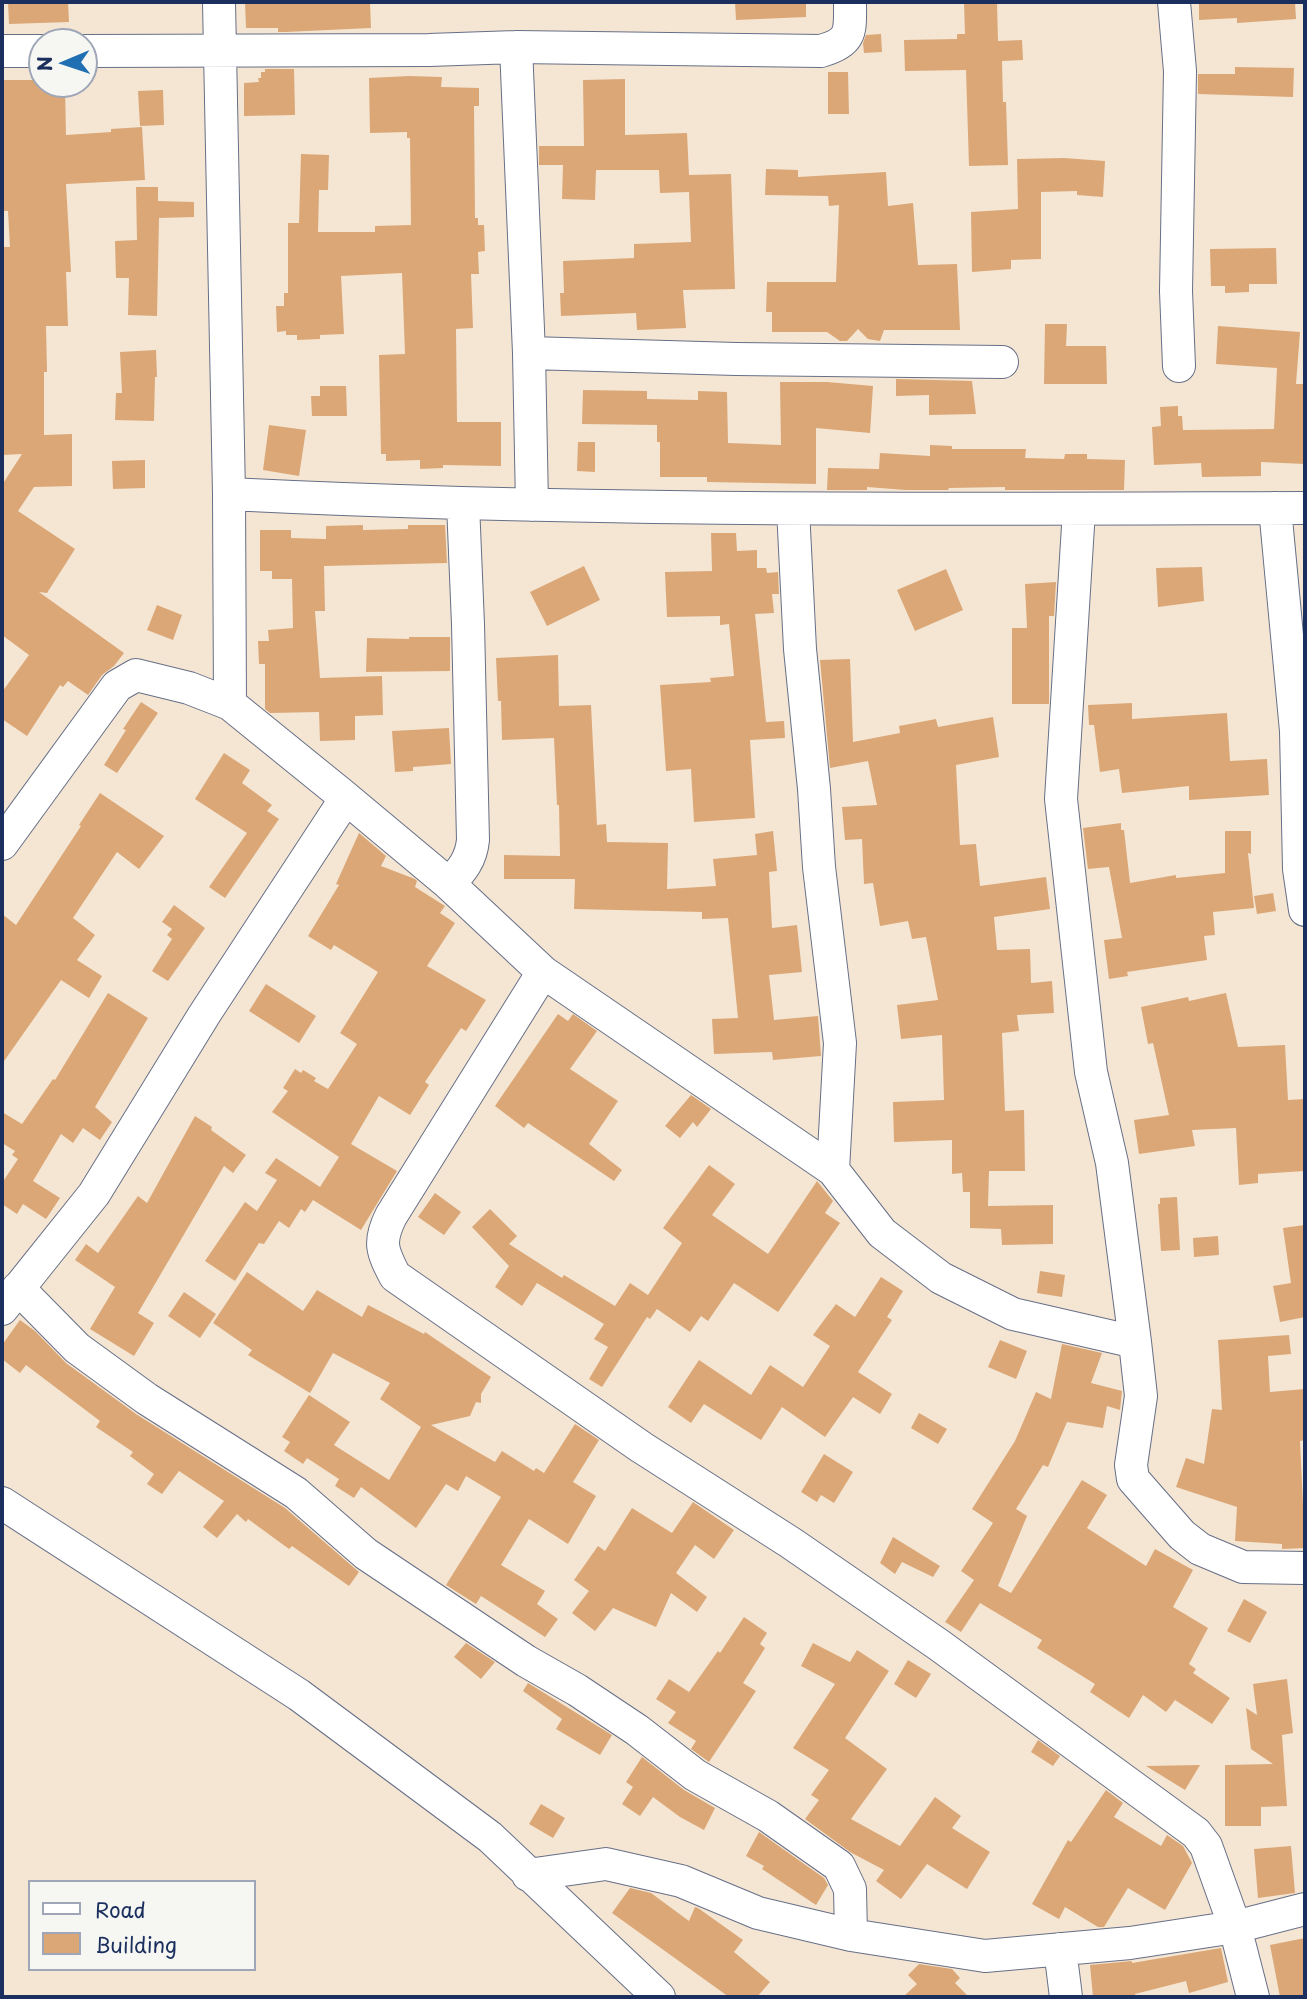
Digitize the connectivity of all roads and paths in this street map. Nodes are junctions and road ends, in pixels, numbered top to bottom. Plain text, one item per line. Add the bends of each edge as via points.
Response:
1 (219, 2) edge
2 (850, 2) edge
3 (1174, 2) edge
4 (516, 47) junction
5 (220, 49) junction
6 (2, 51) edge
7 (28, 51) edge
8 (98, 51) edge
9 (529, 353) junction
10 (1002, 362) dead end
11 (1179, 366) dead end
12 (229, 494) junction
13 (463, 504) junction
14 (532, 505) junction
15 (1290, 508) edge
16 (793, 509) junction
17 (1079, 510) junction
18 (230, 704) junction
19 (346, 798) junction
20 (2, 844) edge
21 (450, 884) junction
22 (1305, 910) edge
23 (543, 972) junction
24 (833, 1170) junction
25 (10, 1298) edge
26 (1135, 1342) junction
27 (2, 1503) edge
28 (1305, 1567) edge
29 (528, 1875) junction
30 (1305, 1909) edge
31 (1235, 1927) junction
32 (851, 1935) junction
33 (1060, 1949) junction
34 (659, 1997) edge
35 (1066, 1997) edge
36 (1253, 1997) edge

1 - 5 street
2 - 4 street via 850,30 844,42 821,51
3 - 11 street via 1180,71
4 - 5 street
4 - 9 street
5 - 8 street
5 - 12 street
6 - 7 street
9 - 10 street
9 - 14 street
12 - 13 street
12 - 18 street
13 - 14 street
13 - 21 street via 473,841 466,865
14 - 16 street
15 - 17 street
15 - 22 street via 1299,869
16 - 17 street
16 - 24 street via 818,867 840,1043
17 - 26 street via 1061,799 1091,1072 1112,1163
18 - 19 street
18 - 20 street via 190,688 136,675 127,678 117,685
19 - 21 street
19 - 25 street via 94,1194
21 - 23 street
23 - 24 street
23 - 31 street via 382,1234 384,1255 395,1276 641,1447 916,1629 1196,1833 1206,1846
24 - 26 street via 882,1233 941,1278 1013,1314
25 - 32 street via 147,1399 296,1493 366,1554 839,1867 850,1889
26 - 28 street via 1141,1396 1133,1479 1200,1549 1243,1567
27 - 29 street via 299,1695 490,1837
29 - 32 street via 617,1866 681,1881 758,1913
29 - 34 street
30 - 31 street
31 - 33 street via 1130,1944
31 - 36 street
32 - 33 street via 985,1956
33 - 35 street

